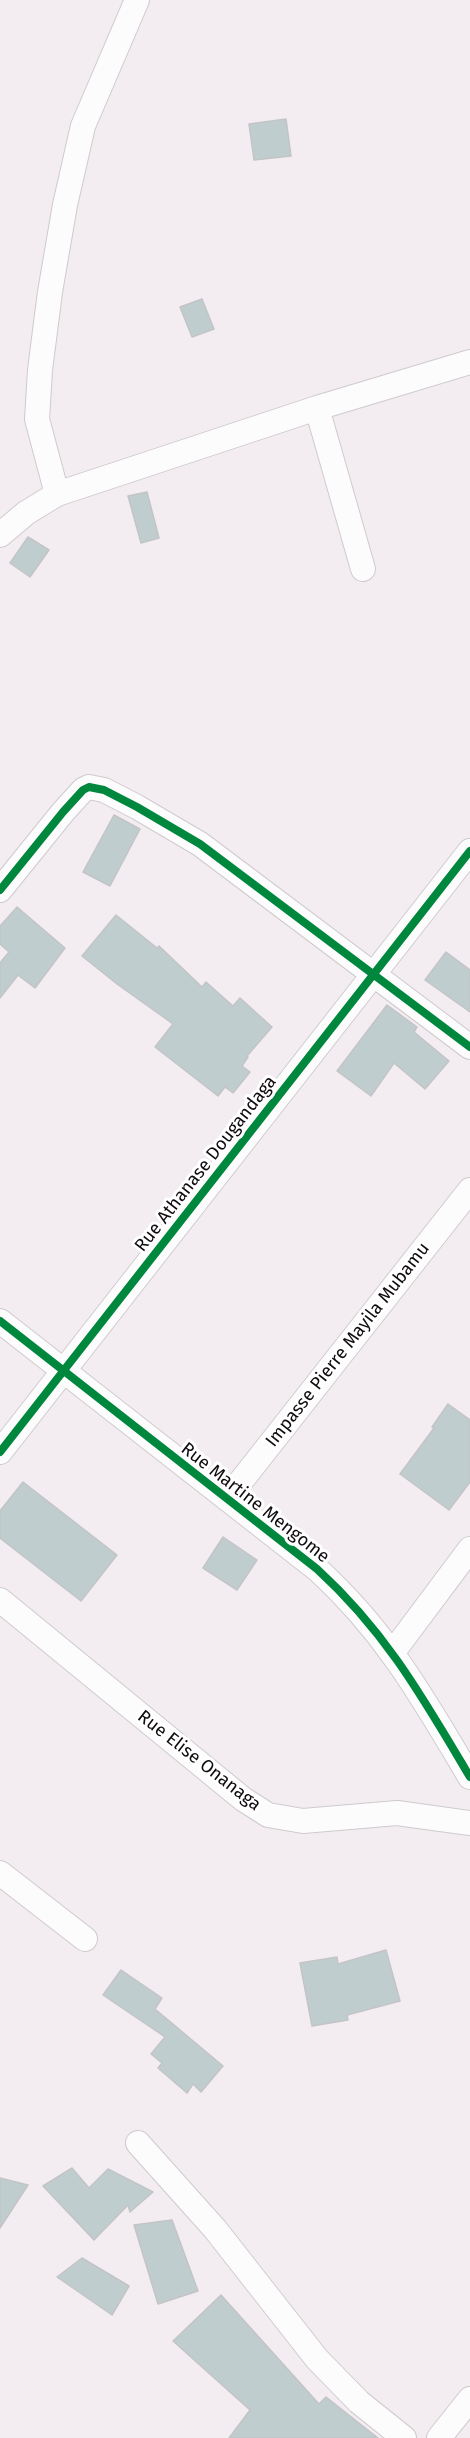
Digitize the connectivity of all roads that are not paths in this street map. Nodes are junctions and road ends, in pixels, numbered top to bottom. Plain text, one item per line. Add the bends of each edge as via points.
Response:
1 (136, 0) edge
2 (470, 362) edge
3 (317, 408) junction
4 (57, 494) junction
5 (0, 535) edge
6 (363, 569) dead end
7 (470, 851) edge
8 (0, 890) edge
9 (373, 975) junction
10 (470, 1047) edge
11 (470, 1190) edge
12 (0, 1321) edge
13 (63, 1371) junction
14 (0, 1452) edge
15 (227, 1499) junction
16 (470, 1549) edge
17 (0, 1600) edge
18 (393, 1652) junction
19 (470, 1778) edge
20 (470, 1823) edge
21 (0, 1873) edge
22 (85, 1938) dead end
23 (138, 2144) dead end
24 (470, 2399) edge
25 (404, 2438) edge
26 (439, 2438) edge

1 - 4 street via 83,126 50,292 37,419
2 - 3 street
3 - 4 street
3 - 6 street
4 - 5 street
7 - 9 street, Rue Athanase Dougandaga
8 - 9 street via 83,790 96,788 200,844
9 - 10 street
9 - 13 street, Rue Athanase Dougandaga
11 - 15 street, Impasse Pierre Mayila Mubamu
12 - 13 street, Rue Martine Mengome
13 - 14 street, Rue Athanase Dougandaga
13 - 15 street, Rue Martine Mengome
15 - 18 street, Rue Martine Mengome via 348,1598
16 - 18 street
17 - 20 street, Rue Elise Onanaga via 268,1815 303,1821 397,1813
18 - 19 street, Rue Martine Mengome
21 - 22 street
23 - 25 street via 215,2229 317,2359 359,2402
24 - 26 street

